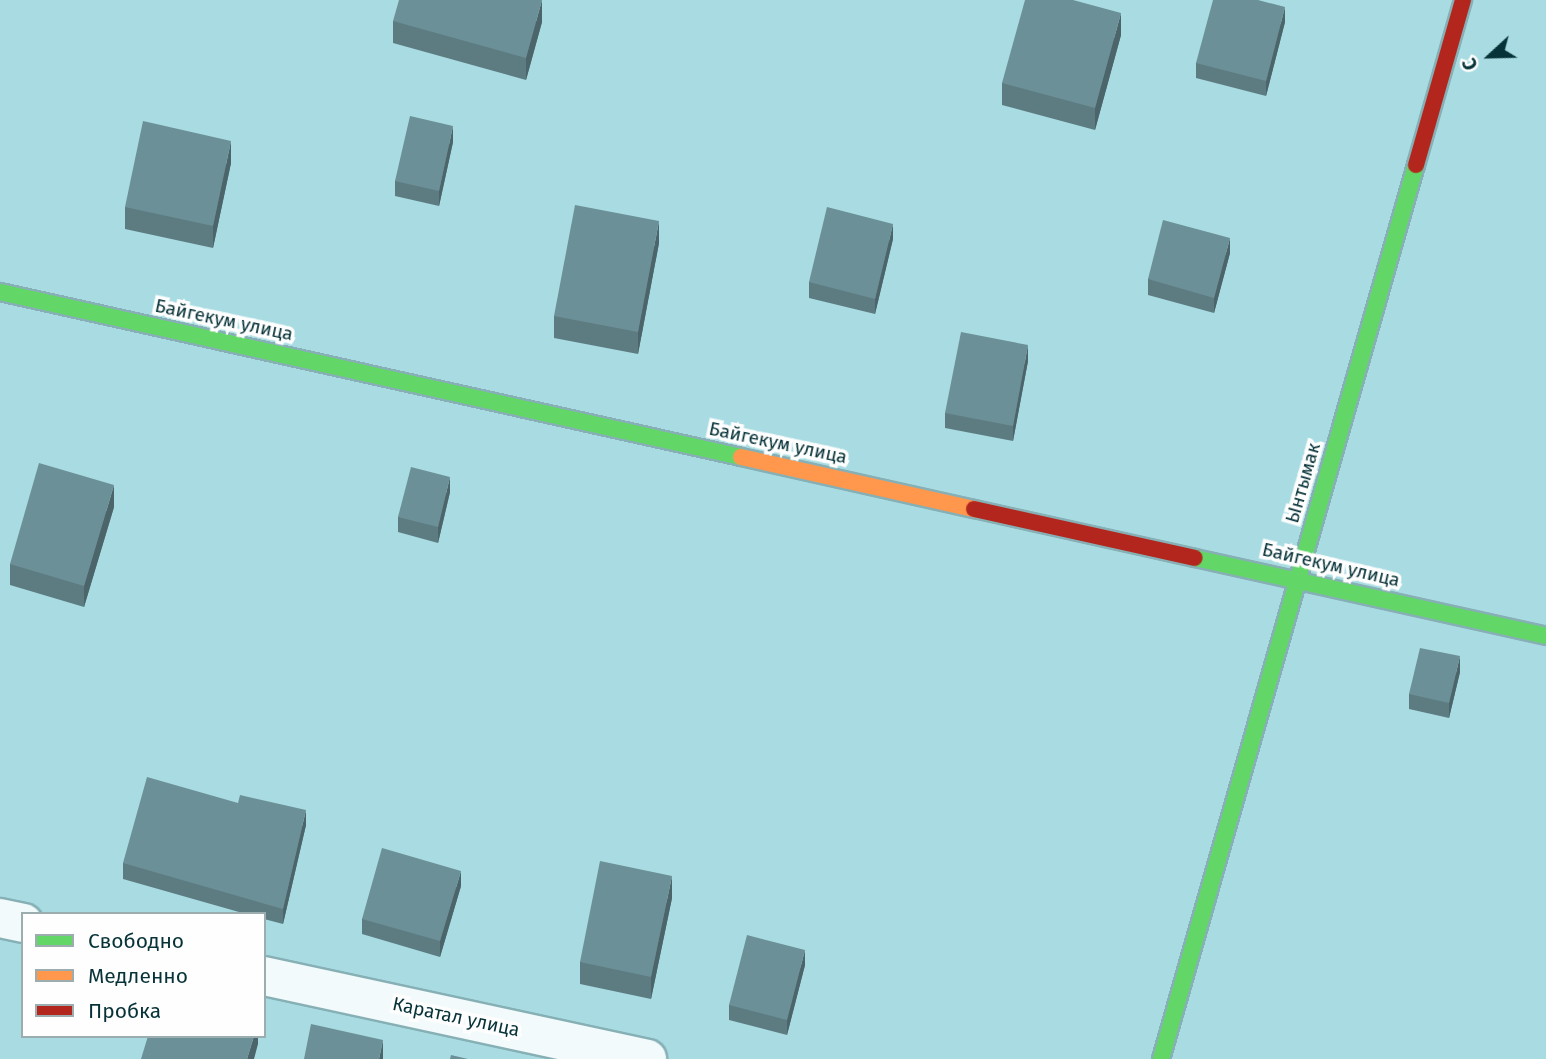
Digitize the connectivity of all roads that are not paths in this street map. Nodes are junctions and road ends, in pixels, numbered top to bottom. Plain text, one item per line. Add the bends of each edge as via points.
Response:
1 (1463, 0) edge
2 (0, 292) edge
3 (1298, 579) junction
4 (1546, 636) edge
5 (0, 918) edge
6 (21, 923) edge
7 (266, 976) edge
8 (647, 1059) edge
9 (1161, 1059) edge

1 - 3 street, Ынтымак
2 - 3 street, Байгекум улица
3 - 4 street, Байгекум улица
3 - 9 street, Ынтымак
5 - 6 street
7 - 8 street, Каратал улица

